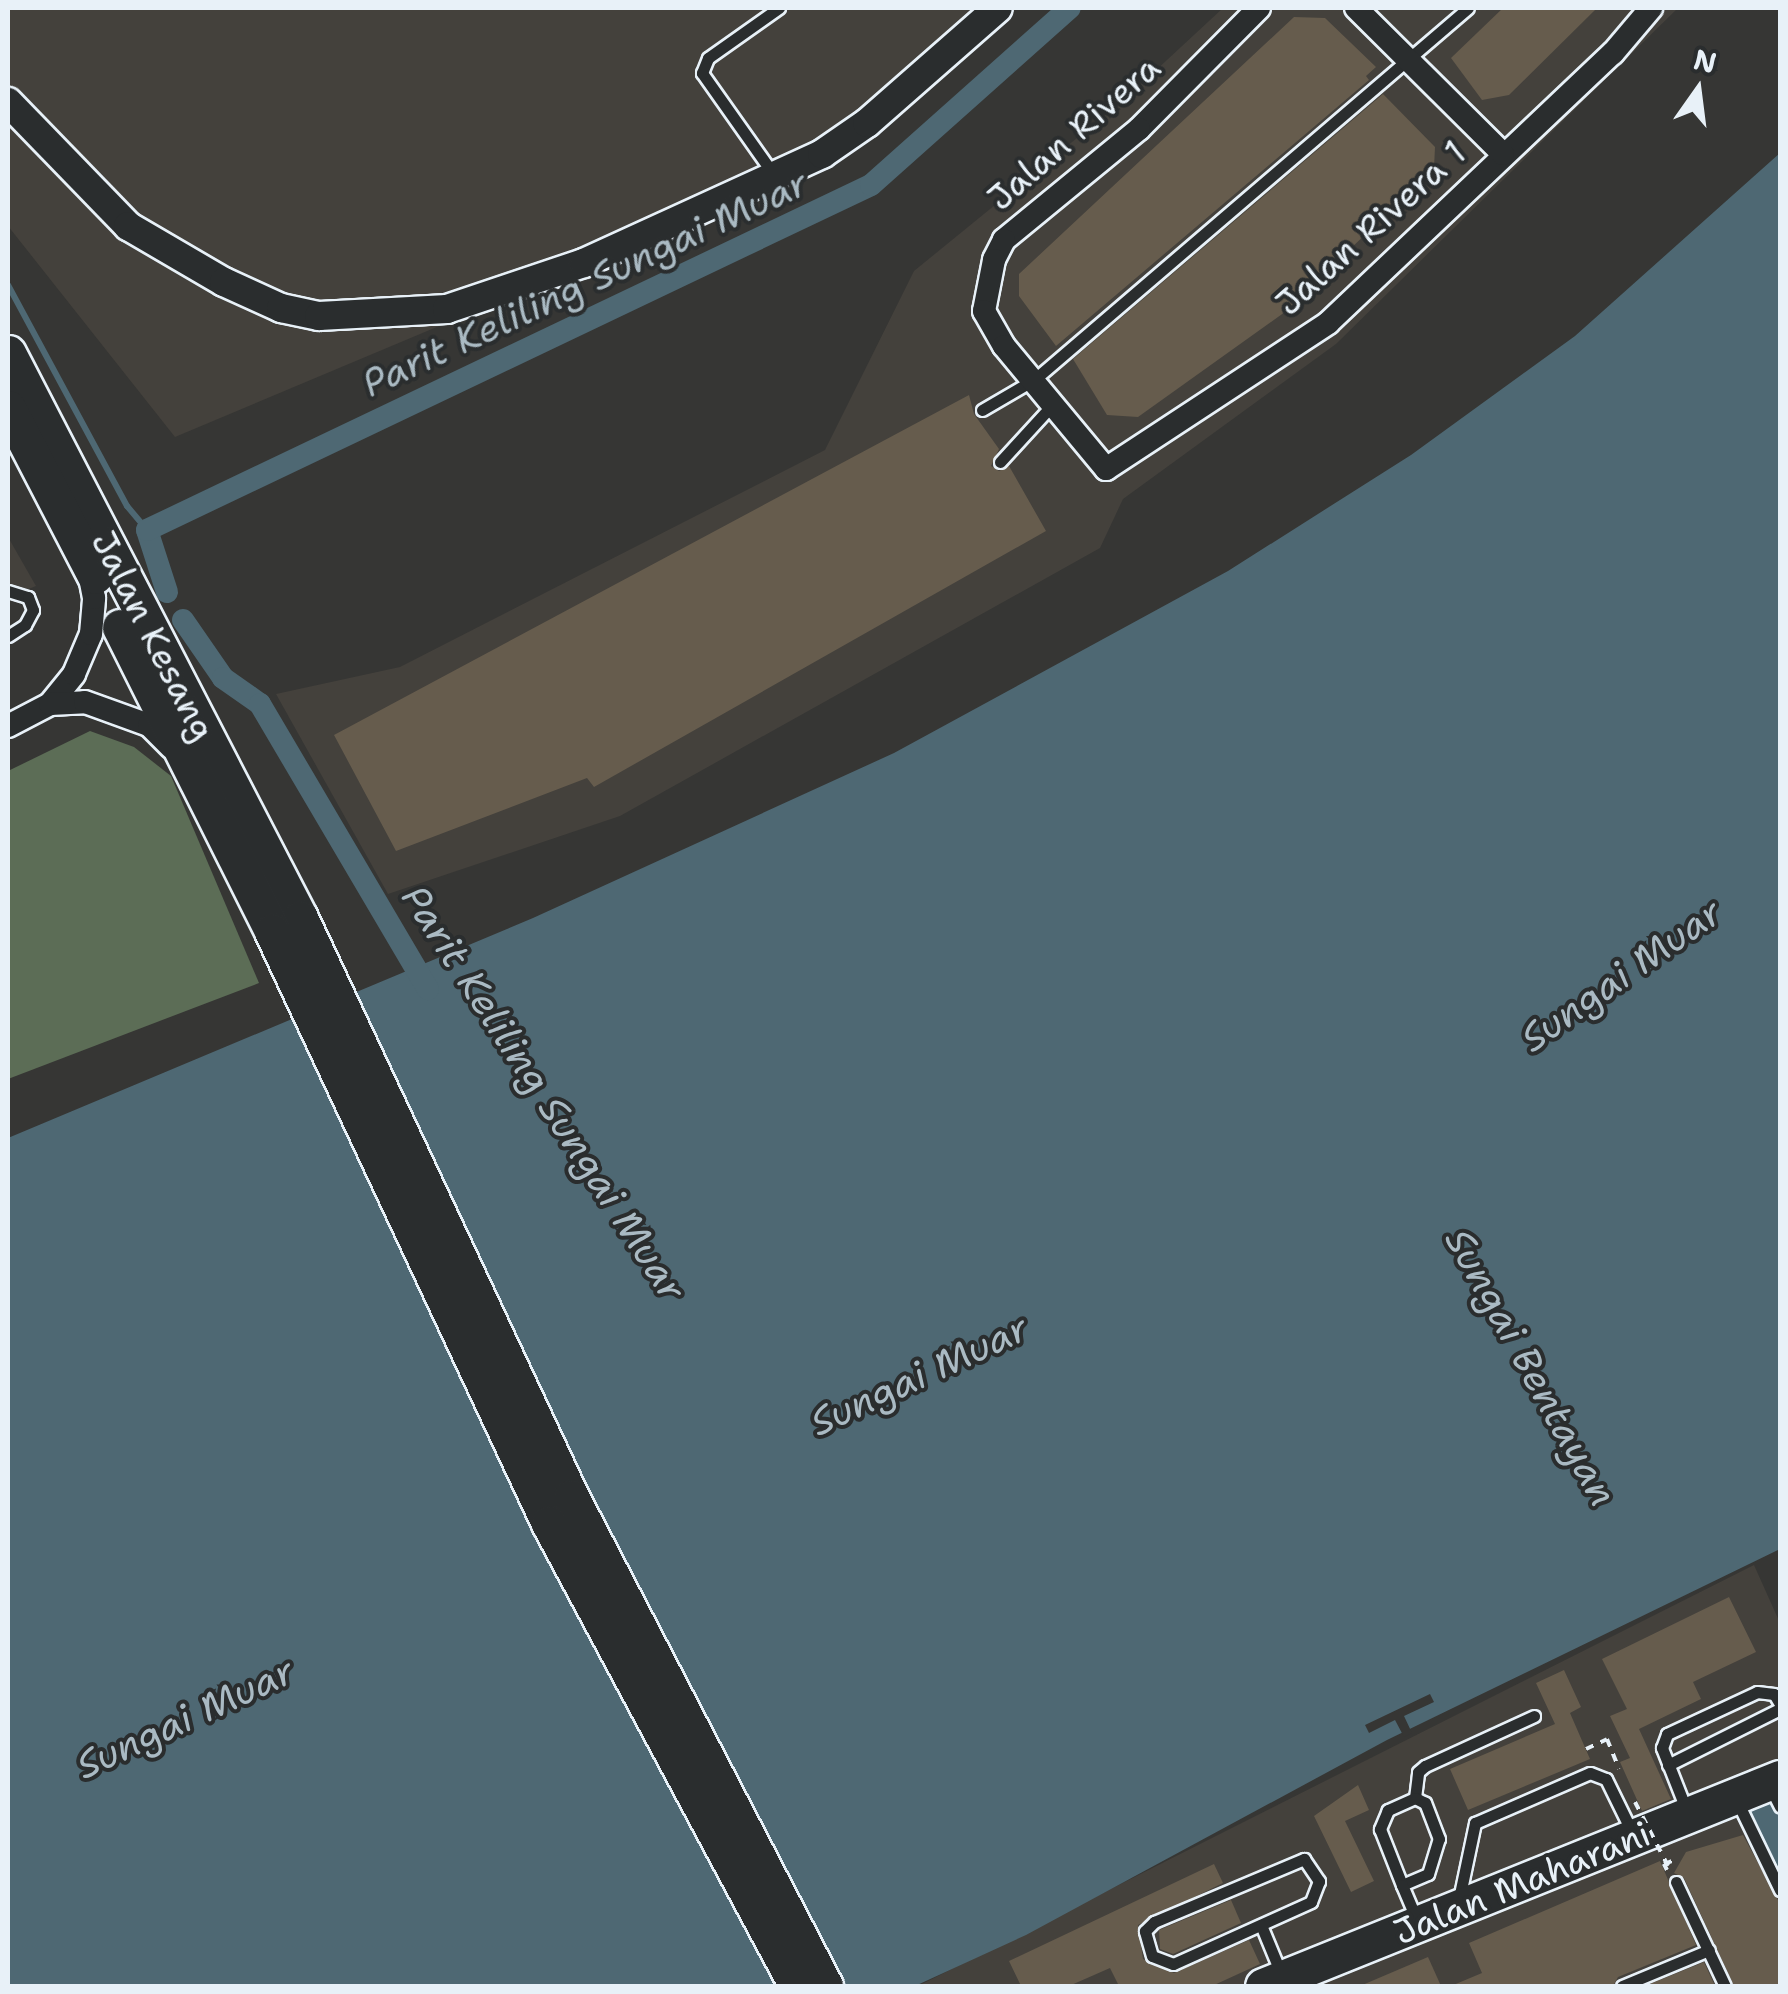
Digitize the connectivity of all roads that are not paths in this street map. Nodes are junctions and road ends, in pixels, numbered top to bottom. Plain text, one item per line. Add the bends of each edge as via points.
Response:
1 (780, 8) edge
2 (998, 8) edge
3 (1259, 8) edge
4 (1356, 8) edge
5 (1468, 8) edge
6 (1652, 8) edge
7 (1405, 58) junction
8 (8, 102) edge
9 (1503, 154) junction
10 (774, 175) junction
11 (8, 354) edge
12 (1035, 378) junction
13 (1054, 403) junction
14 (8, 408) edge
15 (982, 410) dead end
16 (1000, 462) dead end
17 (86, 559) junction
18 (8, 591) edge
19 (8, 636) edge
20 (50, 704) junction
21 (8, 726) edge
22 (184, 760) junction
23 (286, 925) junction
24 (1780, 1706) edge
25 (1534, 1716) dead end
26 (1668, 1765) junction
27 (1766, 1791) edge
28 (1416, 1798) junction
29 (1689, 1816) junction
30 (1634, 1838) junction
31 (1676, 1882) dead end
32 (1402, 1885) junction
33 (1780, 1890) edge
34 (1457, 1908) junction
35 (1418, 1924) junction
36 (1260, 1925) junction
37 (1710, 1950) junction
38 (1273, 1982) edge
39 (797, 1986) edge
40 (825, 1986) edge
41 (1622, 1986) edge
42 (1726, 1986) edge

1 - 10 lane via 708,58 702,73
2 - 10 street via 867,123
3 - 12 street, Jalan Rivera via 1138,129 1004,240 984,311
4 - 7 street
5 - 7 lane
6 - 9 street, Jalan Rivera 1
7 - 9 street
7 - 12 lane
8 - 10 street via 128,226 224,282 281,308 319,316 447,309 489,297 584,263
9 - 13 street, Jalan Rivera 1 via 1328,323 1106,470
11 - 23 main road, Jalan Kesang
12 - 13 street, Jalan Rivera 1
12 - 15 lane
13 - 16 lane
14 - 17 main road, Jalan Kesang
17 - 20 street via 94,598 91,634 74,674
17 - 22 main road, Jalan Kesang
18 - 19 lane via 28,597 33,610
20 - 21 street
20 - 22 street via 116,710 149,726
22 - 23 main road, Jalan Kesang
23 - 39 main road via 550,1523
23 - 40 main road
24 - 26 lane
24 - 26 lane via 1774,1694 1757,1692 1667,1734 1662,1748
25 - 28 lane via 1425,1766 1418,1772
26 - 29 lane
27 - 29 main road, Jalan Maharani
27 - 33 lane
28 - 32 lane via 1380,1818
28 - 32 lane via 1425,1803 1440,1839 1434,1867
29 - 30 main road, Jalan Maharani
30 - 34 main road, Jalan Maharani
30 - 34 lane via 1606,1780 1590,1772 1475,1822
31 - 37 lane
32 - 35 lane
34 - 35 main road, Jalan Maharani
35 - 38 main road, Jalan Maharani
36 - 36 lane via 1173,1964 1161,1965 1146,1943 1154,1922 1304,1859 1319,1893
36 - 38 lane
37 - 41 lane
37 - 42 lane

